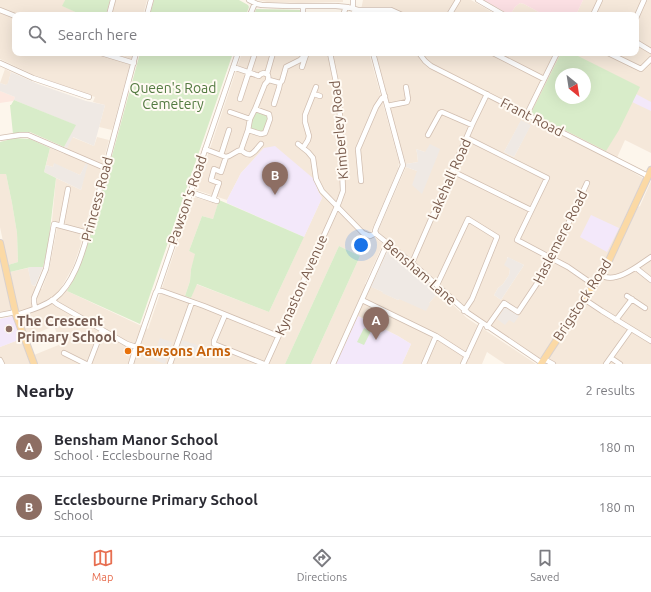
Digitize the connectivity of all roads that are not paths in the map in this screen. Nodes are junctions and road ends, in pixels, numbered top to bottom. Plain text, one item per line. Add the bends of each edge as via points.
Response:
1 (113, 0) edge
2 (150, 0) edge
3 (249, 0) edge
4 (353, 0) edge
5 (458, 0) edge
6 (478, 0) edge
7 (600, 0) edge
8 (644, 0) edge
9 (255, 3) junction
10 (303, 6) junction
11 (346, 7) junction
12 (353, 8) junction
13 (0, 10) edge
14 (110, 12) edge
15 (147, 12) edge
16 (251, 12) edge
17 (303, 12) edge
18 (344, 12) edge
19 (355, 12) edge
20 (395, 12) edge
21 (451, 12) edge
22 (499, 12) edge
23 (594, 12) edge
24 (639, 12) edge
25 (12, 15) edge
26 (639, 44) edge
27 (651, 51) edge
28 (111, 56) edge
29 (135, 56) edge
30 (237, 56) edge
31 (254, 56) edge
32 (272, 56) edge
33 (304, 56) edge
34 (306, 56) edge
35 (331, 56) edge
36 (374, 56) edge
37 (421, 56) edge
38 (499, 56) edge
39 (556, 56) edge
40 (614, 56) edge
41 (651, 58) edge
42 (0, 63) edge
43 (134, 63) junction
44 (302, 67) dead end
45 (233, 68) junction
46 (249, 73) junction
47 (267, 74) junction
48 (544, 79) junction
49 (269, 80) junction
50 (280, 83) junction
51 (316, 87) dead end
52 (406, 87) dead end
53 (314, 94) junction
54 (487, 94) junction
55 (320, 96) dead end
56 (385, 96) junction
57 (89, 97) dead end
58 (240, 99) dead end
59 (274, 104) dead end
60 (387, 106) junction
61 (255, 109) junction
62 (230, 112) dead end
63 (527, 114) junction
64 (250, 119) junction
65 (472, 125) junction
66 (229, 130) dead end
67 (248, 130) junction
68 (428, 136) dead end
69 (0, 138) edge
70 (467, 138) junction
71 (261, 144) dead end
72 (298, 144) dead end
73 (304, 148) junction
74 (205, 149) junction
75 (241, 150) junction
76 (221, 155) junction
77 (226, 157) junction
78 (105, 168) junction
79 (452, 171) junction
80 (650, 173) edge
81 (361, 181) dead end
82 (587, 183) dead end
83 (68, 189) dead end
84 (190, 192) junction
85 (337, 206) junction
86 (531, 210) junction
87 (61, 226) junction
88 (376, 233) junction
89 (88, 234) junction
90 (0, 243) edge
91 (387, 244) junction
92 (651, 257) edge
93 (552, 259) junction
94 (412, 263) junction
95 (636, 268) junction
96 (601, 275) junction
97 (651, 280) edge
98 (594, 284) junction
99 (437, 285) junction
100 (157, 291) junction
101 (584, 299) junction
102 (52, 300) junction
103 (362, 300) junction
104 (192, 302) junction
105 (35, 308) junction
106 (645, 308) dead end
107 (464, 310) junction
108 (16, 314) junction
109 (0, 315) edge
110 (225, 315) junction
111 (616, 320) junction
112 (482, 323) junction
113 (487, 327) junction
114 (630, 329) junction
115 (102, 330) junction
116 (278, 336) junction
117 (436, 336) junction
118 (651, 341) edge
119 (136, 347) junction
120 (67, 353) dead end
121 (467, 356) junction
122 (610, 358) junction
123 (0, 360) edge
124 (542, 362) edge
125 (2, 364) edge
126 (34, 364) edge
127 (88, 364) edge
128 (131, 364) edge
129 (170, 364) edge
130 (265, 364) edge
131 (332, 364) edge
132 (424, 364) edge
133 (463, 364) edge
134 (553, 364) edge
135 (606, 364) edge
136 (620, 364) edge

1 - 14 street
2 - 15 street
3 - 9 street
4 - 12 street
5 - 21 street
6 - 22 street
7 - 23 street
8 - 24 street
9 - 10 street
9 - 16 street
10 - 11 street
10 - 17 street
11 - 12 street
11 - 18 street
12 - 19 street
12 - 20 street
13 - 25 street
26 - 27 street
28 - 43 street
29 - 43 street, Princess Road
30 - 45 street, Pawson's Road
31 - 46 street
32 - 47 street
33 - 50 street via 286,67
34 - 44 street
35 - 85 street, Kimberley Road via 339,97 343,184 343,193
36 - 56 street, Bensham Lane
37 - 54 street, Frant Road via 431,66
38 - 48 street
39 - 48 street
40 - 41 street via 641,70
42 - 57 street via 33,78
43 - 78 street, Princess Road
45 - 46 street
45 - 74 street, Pawson's Road
46 - 47 street via 259,76
46 - 58 street
47 - 49 street
48 - 63 street
49 - 50 street
49 - 61 street
50 - 59 street
51 - 53 street
52 - 60 street via 407,102
53 - 55 street
53 - 73 street via 305,115 309,136
54 - 63 street, Frant Road
54 - 65 street, Lakehall Road
56 - 60 street, Bensham Lane
56 - 81 street via 376,107 358,149
60 - 88 street, Bensham Lane via 403,165
61 - 64 street
61 - 67 street via 270,115 270,119 264,133
62 - 64 street
63 - 80 street, Frant Road
64 - 67 street
65 - 68 street via 442,112
65 - 70 street, Lakehall Road
66 - 76 street
67 - 75 street
69 - 78 street via 28,135
70 - 79 street, Lakehall Road
70 - 86 street via 547,178
71 - 75 street via 250,155
72 - 73 street
73 - 85 street via 314,159 320,188
74 - 76 street
74 - 84 street, Pawson's Road
75 - 77 street
76 - 77 street
77 - 84 street via 221,172 214,169 211,180 219,183 215,200
78 - 89 street, Princess Road
79 - 86 street
79 - 94 street, Lakehall Road
80 - 96 main road, Brigstock Road
82 - 93 street, Haslemere Road
83 - 87 street
84 - 100 street, Pawson's Road
85 - 88 street via 363,233 370,236
85 - 116 street, Kynaston Avenue
86 - 93 street via 517,240
87 - 89 street
87 - 105 street via 54,224 46,269 34,300
88 - 91 street, Bensham Lane
89 - 102 street, Princess Road via 83,252 69,281
90 - 108 main road
91 - 94 street, Bensham Lane
91 - 103 street
92 - 95 street
93 - 98 street
93 - 113 street, Haslemere Road via 518,312 504,303
94 - 99 street, Bensham Lane
95 - 96 street via 616,277
95 - 97 street
96 - 98 main road, Brigstock Road
98 - 101 main road, Brigstock Road
99 - 107 street, Bensham Lane
99 - 107 street via 468,219 496,237 471,301
100 - 104 street
100 - 119 street, Pawson's Road
101 - 111 street
101 - 124 main road, Brigstock Road
102 - 105 street, Princess Road
102 - 115 street
103 - 117 street
103 - 131 street
104 - 110 street
104 - 129 street
105 - 108 street, Princess Road
106 - 111 street via 629,298
107 - 112 street, Bensham Lane
108 - 109 street, Princess Road
108 - 126 main road
110 - 116 street
110 - 130 street via 214,344
111 - 114 street
112 - 113 street, Bensham Lane
112 - 121 street
113 - 124 street, Bensham Lane
114 - 118 street
114 - 122 street
115 - 119 street
115 - 127 street
116 - 130 street, Kynaston Avenue
117 - 121 street
117 - 132 street
119 - 128 street, Pawson's Road
120 - 127 street
121 - 133 street
122 - 135 street
122 - 136 street
123 - 125 street
124 - 134 street, Bensham Lane

